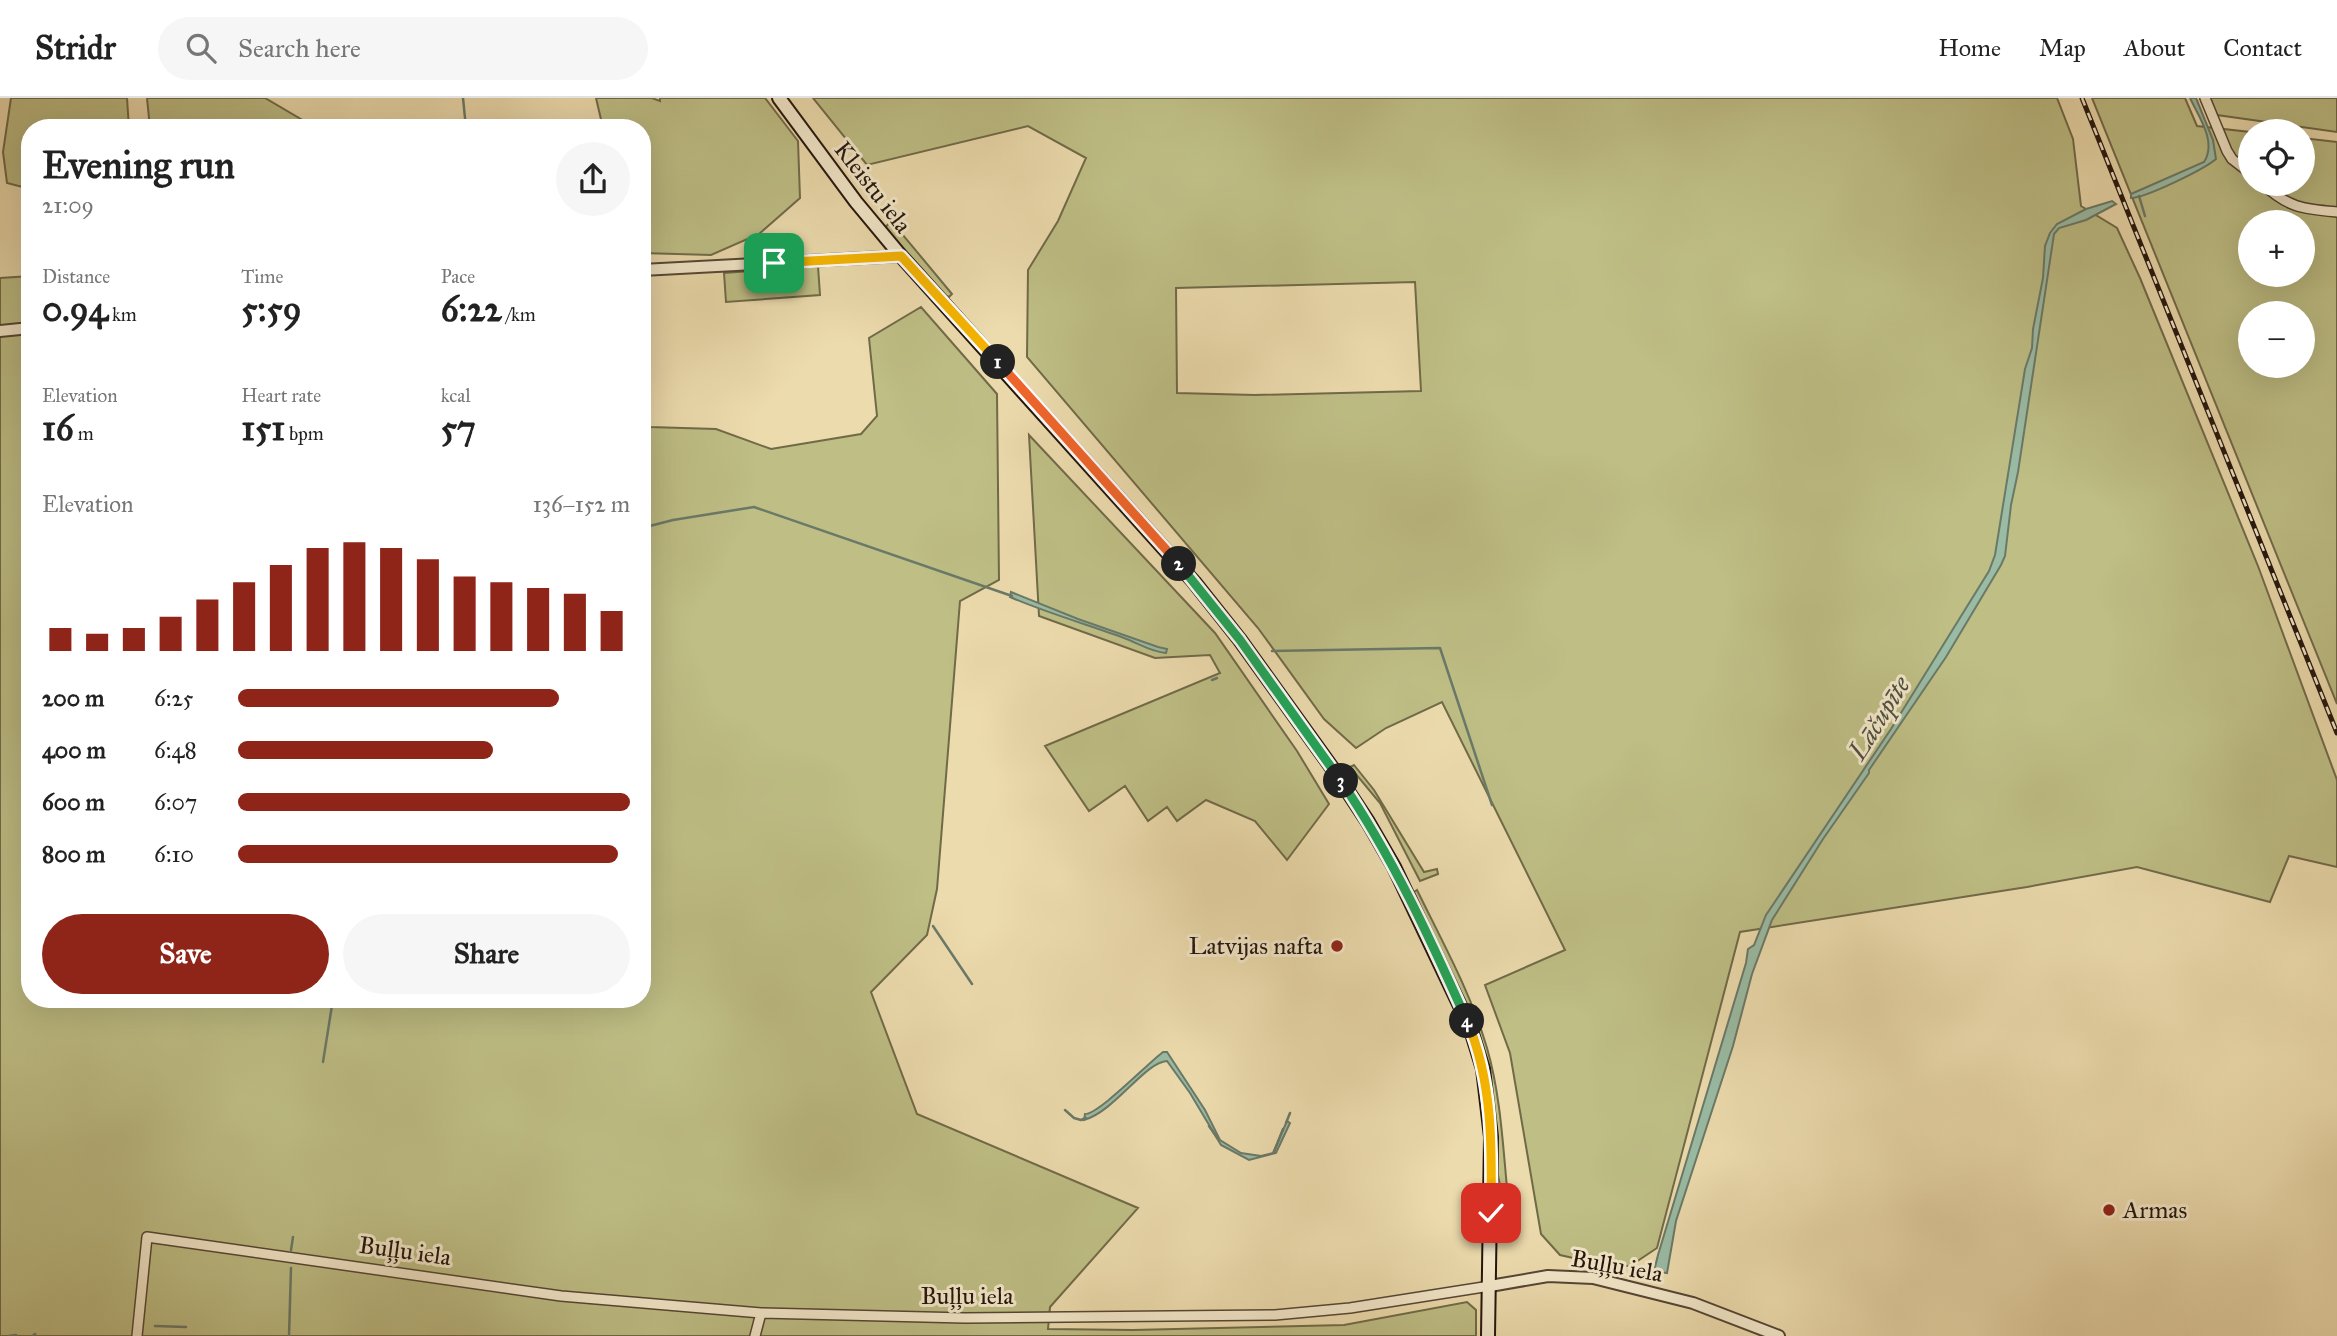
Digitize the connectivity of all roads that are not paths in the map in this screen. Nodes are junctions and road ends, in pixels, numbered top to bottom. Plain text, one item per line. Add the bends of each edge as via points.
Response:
1 (779, 98) edge
2 (2205, 98) edge
3 (2238, 164) edge
4 (2277, 196) edge
5 (2337, 212) edge
6 (901, 256) junction
7 (651, 270) edge
8 (21, 329) edge
9 (0, 331) edge
10 (1490, 1286) junction
11 (761, 1313) junction
12 (137, 1336) edge
13 (755, 1336) edge
14 (1488, 1336) edge
15 (1779, 1336) edge

1 - 6 main road, Kleistu iela
2 - 3 street via 2227,151
4 - 5 street via 2301,209
6 - 7 street
6 - 10 main road, Kleistu iela via 1194,582 1368,822 1439,959 1470,1027 1483,1069 1491,1137
8 - 9 street
10 - 11 street, Buļļu iela via 1275,1315 965,1318
10 - 14 main road, Kleistu iela
10 - 15 street, Buļļu iela via 1548,1276 1593,1278 1693,1303
11 - 12 street, Buļļu iela via 561,1296 147,1237
11 - 13 street

